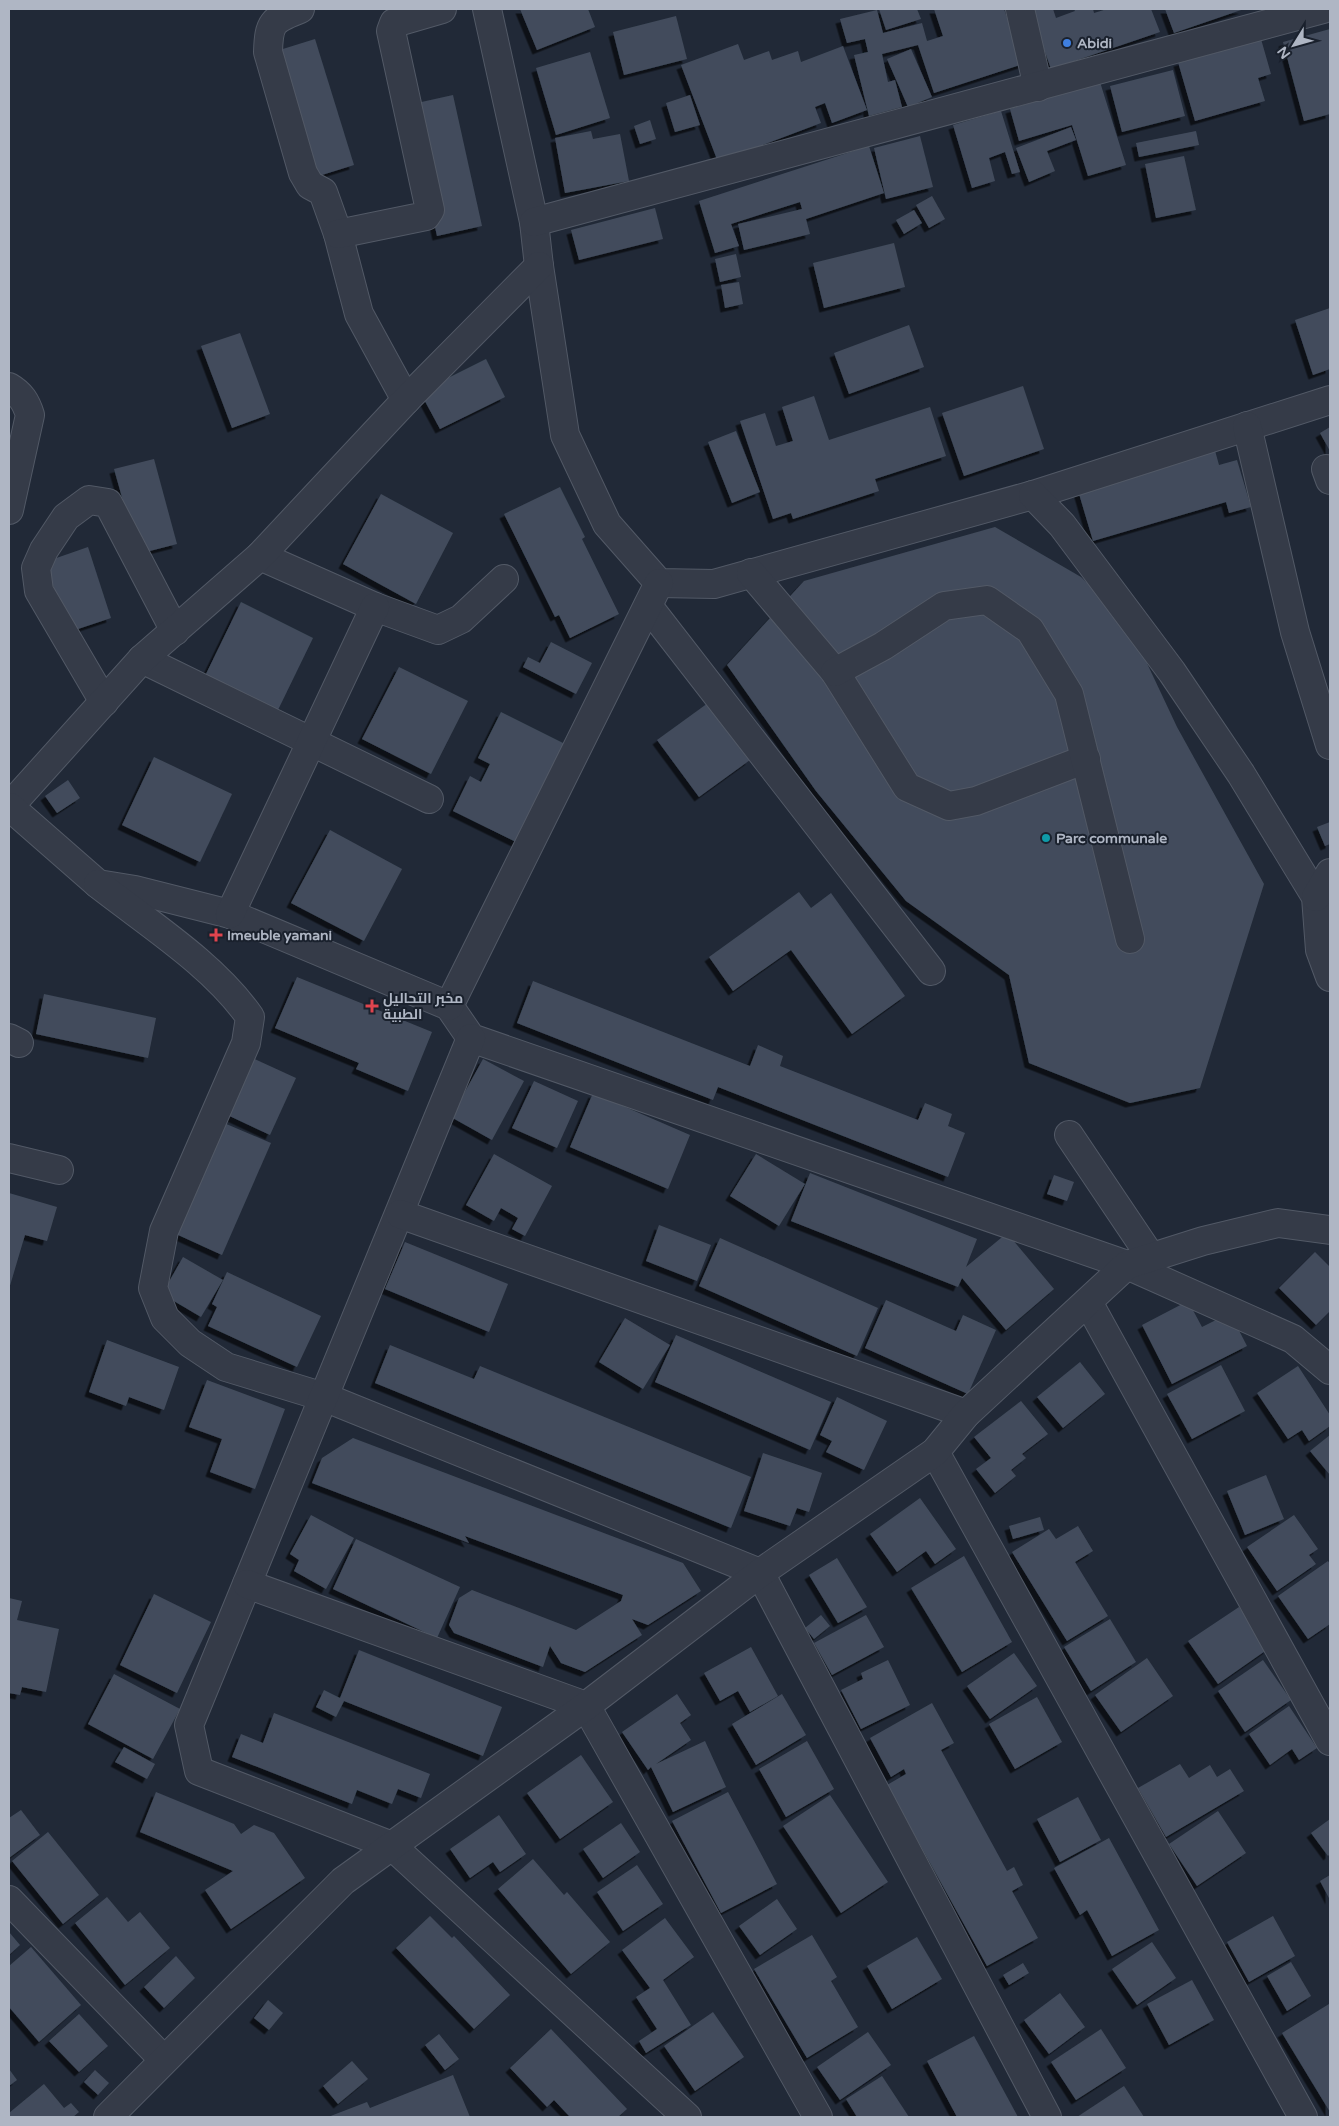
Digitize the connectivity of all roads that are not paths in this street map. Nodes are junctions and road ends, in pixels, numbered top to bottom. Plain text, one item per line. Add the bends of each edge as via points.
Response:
1 (300, 9) edge
2 (442, 9) edge
3 (486, 9) edge
4 (1020, 9) edge
5 (1323, 9) edge
6 (393, 16) edge
7 (1038, 87) junction
8 (534, 222) junction
9 (338, 234) junction
10 (539, 266) junction
11 (9, 387) edge
12 (406, 400) junction
13 (1330, 400) edge
14 (1247, 426) junction
15 (1033, 495) junction
16 (9, 510) edge
17 (260, 556) junction
18 (751, 573) junction
19 (504, 579) dead end
20 (654, 595) junction
21 (375, 607) junction
22 (174, 631) junction
23 (142, 659) junction
24 (835, 672) junction
25 (104, 702) junction
26 (313, 742) junction
27 (1330, 745) edge
28 (1086, 759) junction
29 (13, 796) edge
30 (429, 799) dead end
31 (1330, 873) edge
32 (98, 884) junction
33 (1316, 896) junction
34 (230, 914) junction
35 (1130, 940) dead end
36 (931, 971) dead end
37 (1330, 977) edge
38 (449, 1006) junction
39 (471, 1038) junction
40 (1070, 1135) dead end
41 (9, 1158) edge
42 (59, 1170) dead end
43 (400, 1214) junction
44 (1330, 1230) edge
45 (1139, 1261) junction
46 (1088, 1302) junction
47 (1330, 1370) edge
48 (324, 1398) junction
49 (966, 1414) junction
50 (935, 1452) junction
51 (760, 1573) junction
52 (247, 1584) junction
53 (586, 1706) junction
54 (1330, 1741) edge
55 (392, 1846) junction
56 (9, 1900) edge
57 (164, 2060) junction
58 (108, 2117) edge
59 (687, 2117) edge
60 (818, 2117) edge
61 (1047, 2117) edge
62 (1303, 2117) edge

1 - 9 street via 277,18 269,32 268,52 303,173 310,185 323,192
2 - 6 street
3 - 8 street
4 - 7 street
5 - 7 street
6 - 9 street via 391,31 430,210 426,216
7 - 8 street
8 - 10 street
9 - 12 street via 359,314
10 - 12 street
10 - 20 street via 565,435 607,524
11 - 16 street via 26,403 30,415
12 - 17 street
13 - 14 street
14 - 15 street
14 - 27 street via 1295,632
15 - 18 street
15 - 33 street via 1062,525 1172,672 1241,774
17 - 21 street
17 - 22 street
18 - 20 street via 714,584
18 - 24 street
19 - 21 street via 461,620 438,630
20 - 36 street
20 - 38 street
21 - 26 street
22 - 23 street
22 - 25 street via 108,503 89,500 66,517 36,568 39,591
23 - 25 street
23 - 26 street
24 - 28 street via 907,787 950,806 976,801
24 - 28 street via 883,646 944,606 987,600 1030,630 1069,694
25 - 29 street
26 - 30 street
26 - 34 street
28 - 35 street
29 - 32 street
31 - 33 street
32 - 34 street
32 - 48 street via 192,958 237,998 250,1017 246,1043 164,1230 153,1288 165,1318 190,1343 226,1367
33 - 37 street via 1320,950
34 - 38 street
38 - 39 street
39 - 43 street
39 - 45 street
40 - 45 street
41 - 42 street
43 - 48 street
43 - 49 street
44 - 45 street via 1278,1223
45 - 46 street
45 - 47 street via 1292,1338
46 - 49 street
46 - 54 street
48 - 51 street
48 - 52 street
49 - 50 street
50 - 51 street
50 - 62 street
51 - 53 street
51 - 61 street
52 - 53 street
52 - 55 street via 189,1725 199,1771
53 - 55 street
53 - 60 street
55 - 57 street via 343,1881
55 - 59 street
56 - 57 street
57 - 58 street

